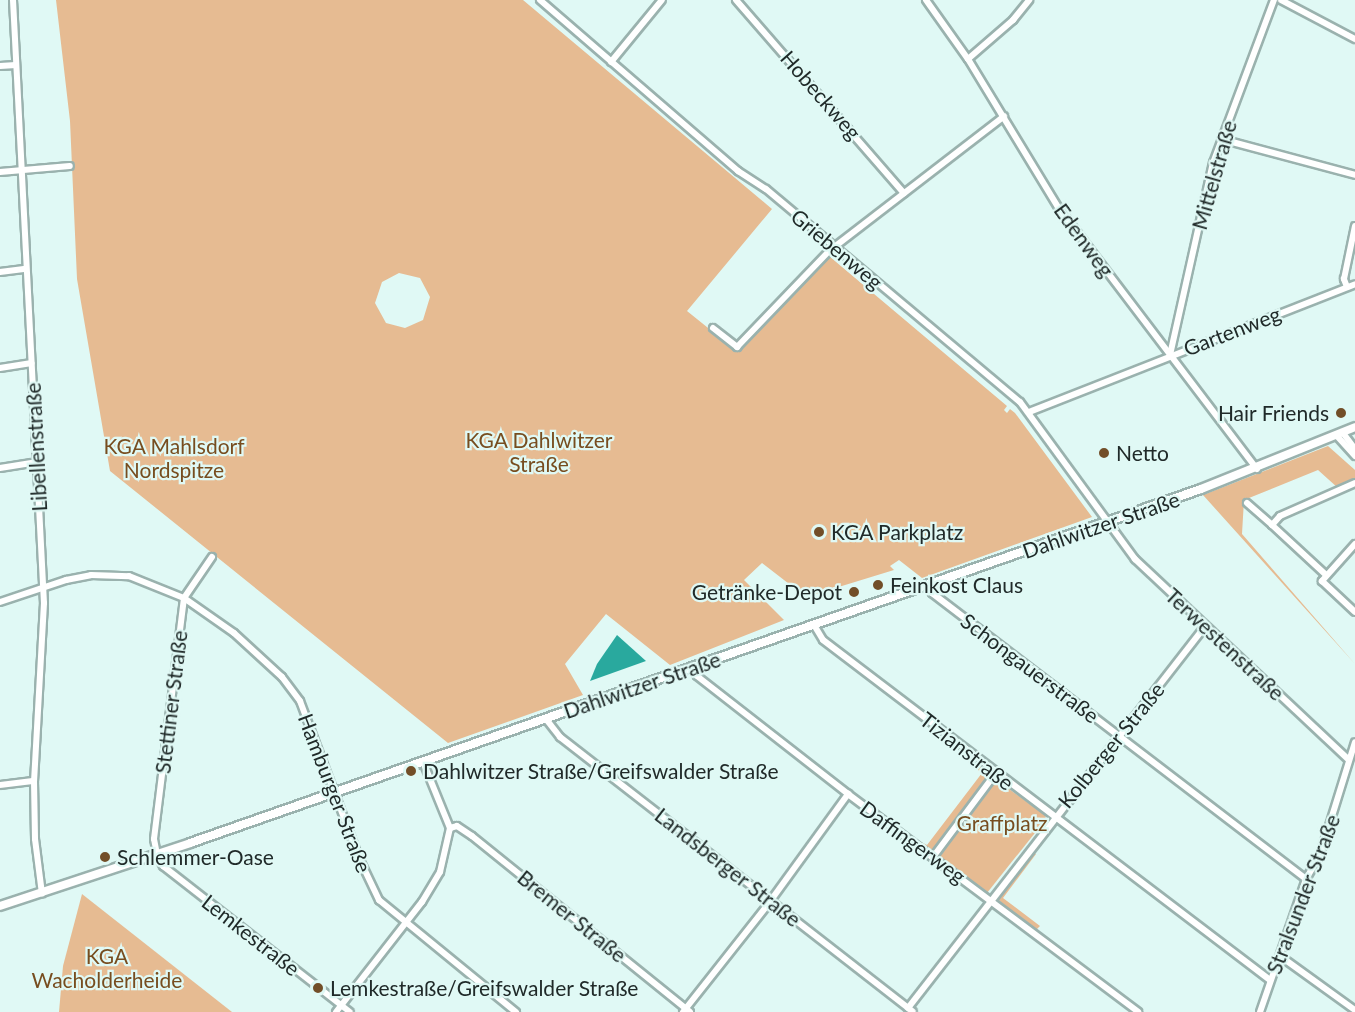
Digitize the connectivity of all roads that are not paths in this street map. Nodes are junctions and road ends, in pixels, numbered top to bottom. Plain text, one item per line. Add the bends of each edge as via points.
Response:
1 (13, 0) edge
2 (540, 0) edge
3 (662, 0) edge
4 (736, 0) edge
5 (926, 0) edge
6 (1029, 0) edge
7 (1274, 0) edge
8 (1281, 0) edge
9 (1355, 39) edge
10 (969, 59) junction
11 (611, 62) junction
12 (16, 65) junction
13 (0, 66) edge
14 (1004, 116) junction
15 (1221, 139) junction
16 (70, 166) dead end
17 (21, 171) junction
18 (0, 172) edge
19 (1355, 175) edge
20 (904, 193) junction
21 (1355, 226) edge
22 (835, 248) junction
23 (27, 269) junction
24 (0, 272) edge
25 (1355, 284) edge
26 (1347, 287) junction
27 (713, 328) dead end
28 (1170, 355) junction
29 (32, 363) junction
30 (0, 368) edge
31 (1029, 412) junction
32 (1355, 427) edge
33 (1340, 434) junction
34 (1355, 449) edge
35 (1355, 456) edge
36 (38, 462) junction
37 (0, 468) edge
38 (1257, 470) junction
39 (1355, 483) edge
40 (1247, 503) dead end
41 (1110, 522) junction
42 (1272, 525) junction
43 (1355, 544) edge
44 (212, 557) dead end
45 (1325, 574) junction
46 (928, 585) junction
47 (43, 586) junction
48 (184, 598) junction
49 (0, 602) edge
50 (1355, 612) edge
51 (814, 625) junction
52 (1205, 626) junction
53 (694, 667) junction
54 (546, 719) junction
55 (1119, 736) junction
56 (1355, 742) edge
57 (1348, 759) junction
58 (423, 762) junction
59 (995, 774) junction
60 (34, 780) junction
61 (0, 785) edge
62 (336, 792) junction
63 (848, 794) junction
64 (1053, 818) junction
65 (450, 828) junction
66 (157, 855) junction
67 (933, 857) junction
68 (1306, 879) junction
69 (42, 894) junction
70 (990, 898) junction
71 (770, 900) junction
72 (0, 906) edge
73 (405, 924) junction
74 (1280, 956) junction
75 (1270, 980) junction
76 (341, 1005) junction
77 (911, 1010) edge
78 (1355, 1010) edge
79 (686, 1011) edge
80 (336, 1012) edge
81 (350, 1012) edge
82 (516, 1012) edge
83 (1138, 1012) edge
84 (1260, 1012) edge

1 - 12 street, Libellenstraße
2 - 11 street, Griebenweg
3 - 11 street
4 - 20 street, Hobeckweg
5 - 10 street, Edenweg
6 - 10 street via 1013,20
7 - 15 street, Mittelstraße
8 - 9 street
10 - 14 street, Edenweg
11 - 22 street, Griebenweg
12 - 13 street
12 - 17 street, Libellenstraße
14 - 20 street
14 - 28 street, Edenweg via 1058,207
15 - 19 street
15 - 28 street, Mittelstraße via 1206,188
16 - 17 street
17 - 18 street
17 - 23 street, Libellenstraße
20 - 22 street
21 - 26 street via 1344,279
22 - 27 street via 737,347
22 - 31 street, Griebenweg
23 - 24 street
23 - 29 street, Libellenstraße
25 - 26 street, Gartenweg
26 - 28 street, Gartenweg
28 - 31 street, Gartenweg
28 - 38 street, Edenweg
29 - 30 street
29 - 36 street, Libellenstraße
31 - 41 street, Griebenweg
32 - 33 main road, Dahlwitzer Straße
33 - 34 street
33 - 35 street
33 - 38 main road, Dahlwitzer Straße
36 - 37 street
36 - 47 street, Libellenstraße
38 - 41 main road, Dahlwitzer Straße
39 - 42 street via 1280,516
40 - 42 street
41 - 46 main road, Dahlwitzer Straße
41 - 52 street, Terwestenstraße via 1135,559
42 - 45 street
43 - 45 street
44 - 48 street, Stettiner Straße
45 - 50 street via 1324,585
46 - 51 main road, Dahlwitzer Straße
46 - 55 street, Schongauerstraße via 932,593
47 - 48 street, Hamburger Straße via 114,574 149,581
47 - 49 street, Hamburger Straße
47 - 60 street, Libellenstraße via 42,683
48 - 62 street, Hamburger Straße via 234,633 282,677 312,723
48 - 66 street, Stettiner Straße via 154,840
51 - 53 main road, Dahlwitzer Straße
51 - 59 street, Tizianstraße via 823,640
52 - 55 street, Kolberger Straße
52 - 57 street, Terwestenstraße
53 - 54 main road, Dahlwitzer Straße
53 - 63 street, Daffingerweg via 697,676
54 - 58 main road, Dahlwitzer Straße
54 - 71 street, Landsberger Straße via 560,737
55 - 64 street, Kolberger Straße
55 - 68 street, Schongauerstraße
56 - 57 street, Stralsunder Straße
57 - 68 street, Stralsunder Straße via 1320,855
58 - 62 main road, Dahlwitzer Straße
58 - 65 street
59 - 64 street, Tizianstraße
59 - 67 street
60 - 61 street
60 - 69 street, Libellenstraße via 35,839
62 - 66 main road, Dahlwitzer Straße
62 - 73 street, Hamburger Straße via 369,881 386,909
63 - 67 street, Daffingerweg
63 - 71 street
64 - 70 street, Kolberger Straße
64 - 75 street, Tizianstraße
65 - 73 street via 435,883
65 - 79 street, Bremer Straße via 456,826 472,836
66 - 69 main road, Dahlwitzer Straße
66 - 76 street, Lemkestraße via 163,866
67 - 70 street, Daffingerweg
68 - 74 street, Stralsunder Straße
69 - 72 main road, Dahlwitzer Straße
70 - 77 street, Kolberger Straße
70 - 83 street, Daffingerweg
71 - 77 street, Landsberger Straße
71 - 79 street
73 - 76 street
73 - 82 street, Hamburger Straße
74 - 75 street, Stralsunder Straße
74 - 78 street
75 - 84 street, Stralsunder Straße
76 - 80 street
76 - 81 street, Lemkestraße

